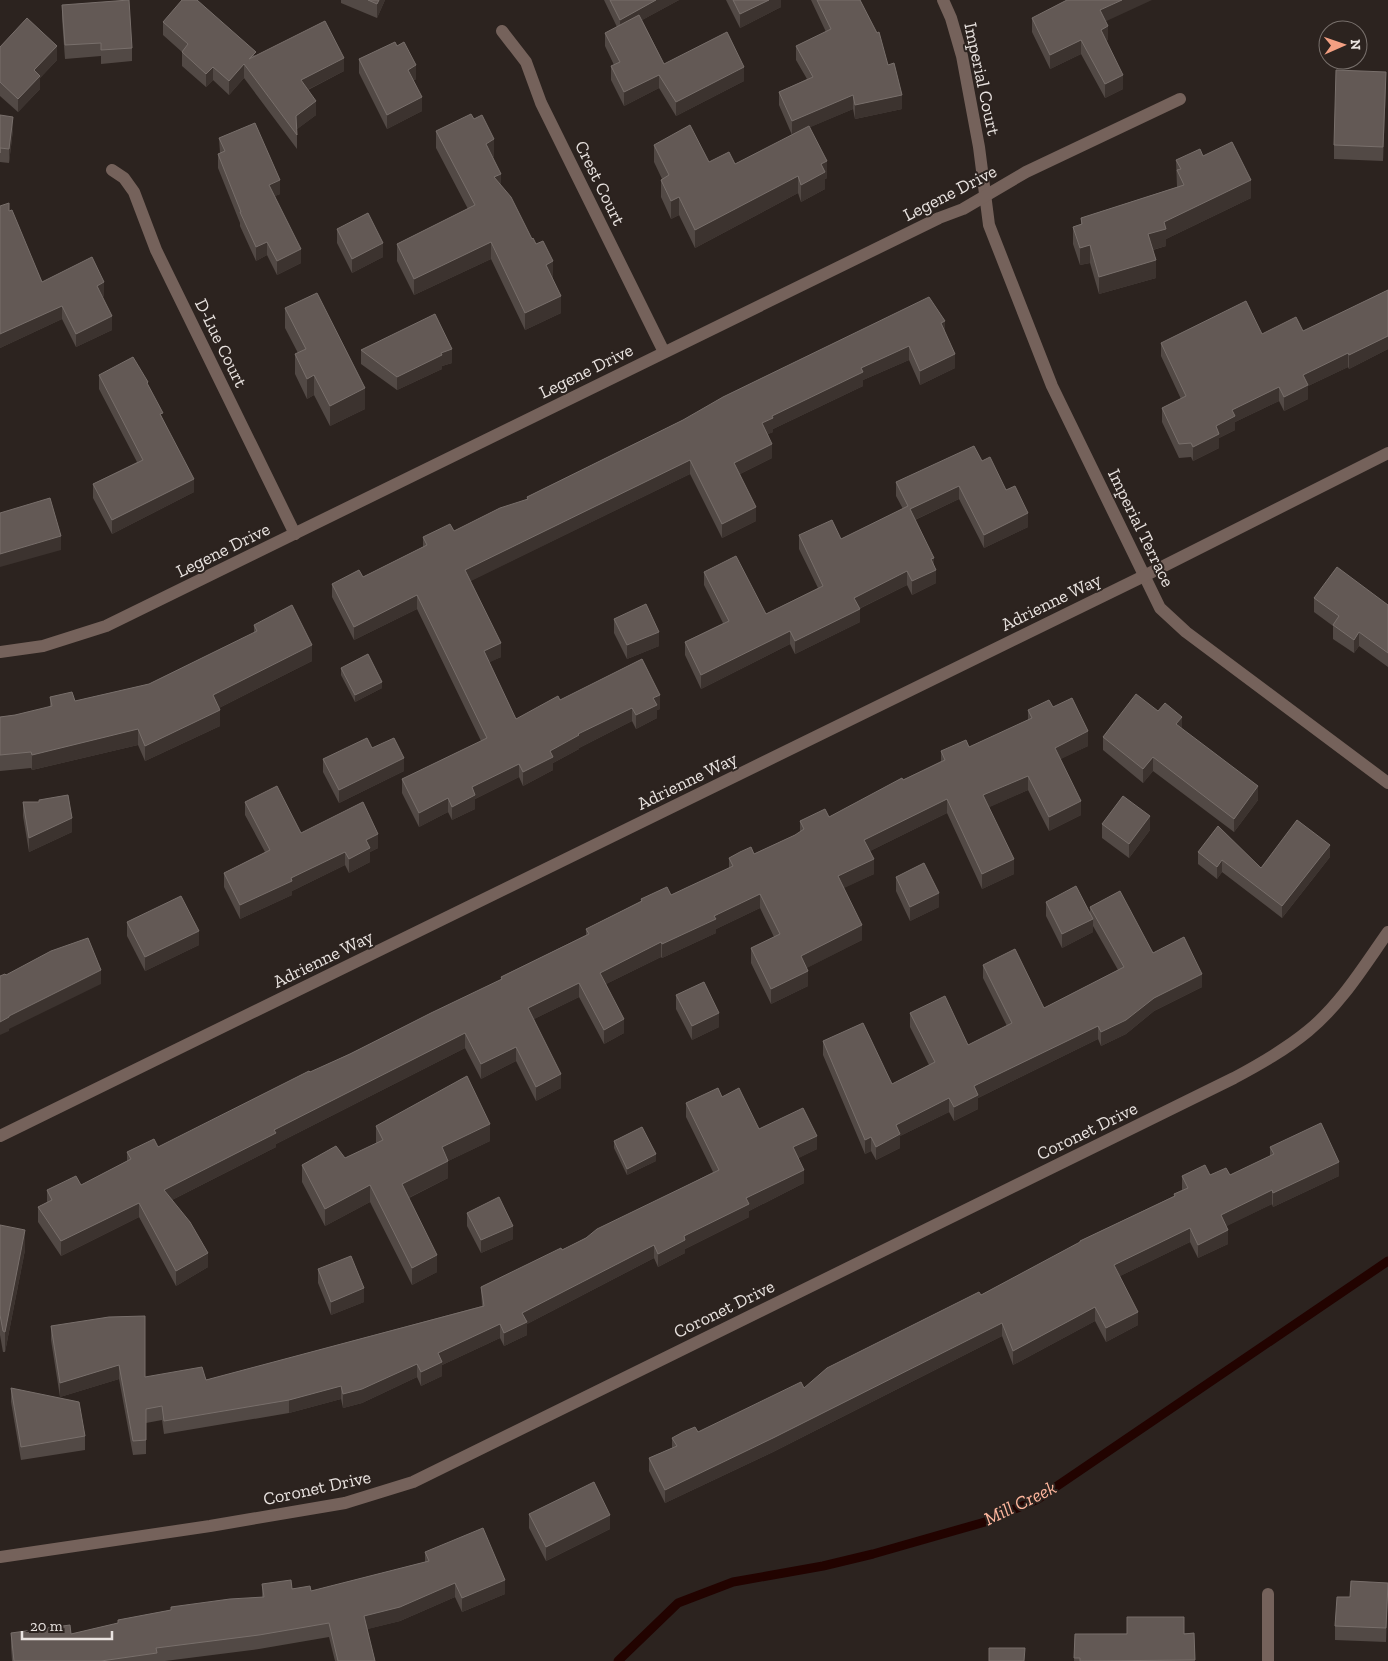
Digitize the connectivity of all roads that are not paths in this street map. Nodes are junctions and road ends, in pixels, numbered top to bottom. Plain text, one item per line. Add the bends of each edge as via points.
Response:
1 (943, 0) edge
2 (502, 31) dead end
3 (1180, 99) dead end
4 (112, 170) dead end
5 (986, 196) junction
6 (664, 352) junction
7 (1388, 453) edge
8 (296, 534) junction
9 (1144, 576) junction
10 (0, 652) edge
11 (1388, 783) edge
12 (1388, 932) edge
13 (0, 1136) edge
14 (0, 1556) edge
15 (1268, 1594) dead end
16 (1268, 1661) edge

1 - 5 street, Imperial Court via 962,56
2 - 6 street, Crest Court via 526,62 541,103
3 - 5 street, Legene Drive via 1026,172
4 - 8 street, D-Lue Court via 124,178 134,192 156,250
5 - 6 street, Legene Drive
5 - 9 street, Imperial Terrace via 989,225 1052,386
6 - 8 street, Legene Drive
7 - 9 street, Adrienne Way
8 - 10 street, Legene Drive via 106,626 43,646
9 - 11 street, Imperial Terrace via 1160,608 1186,632
9 - 13 street, Adrienne Way
12 - 14 street, Coronet Drive via 1327,1013 1274,1056 413,1482 345,1503
15 - 16 street

